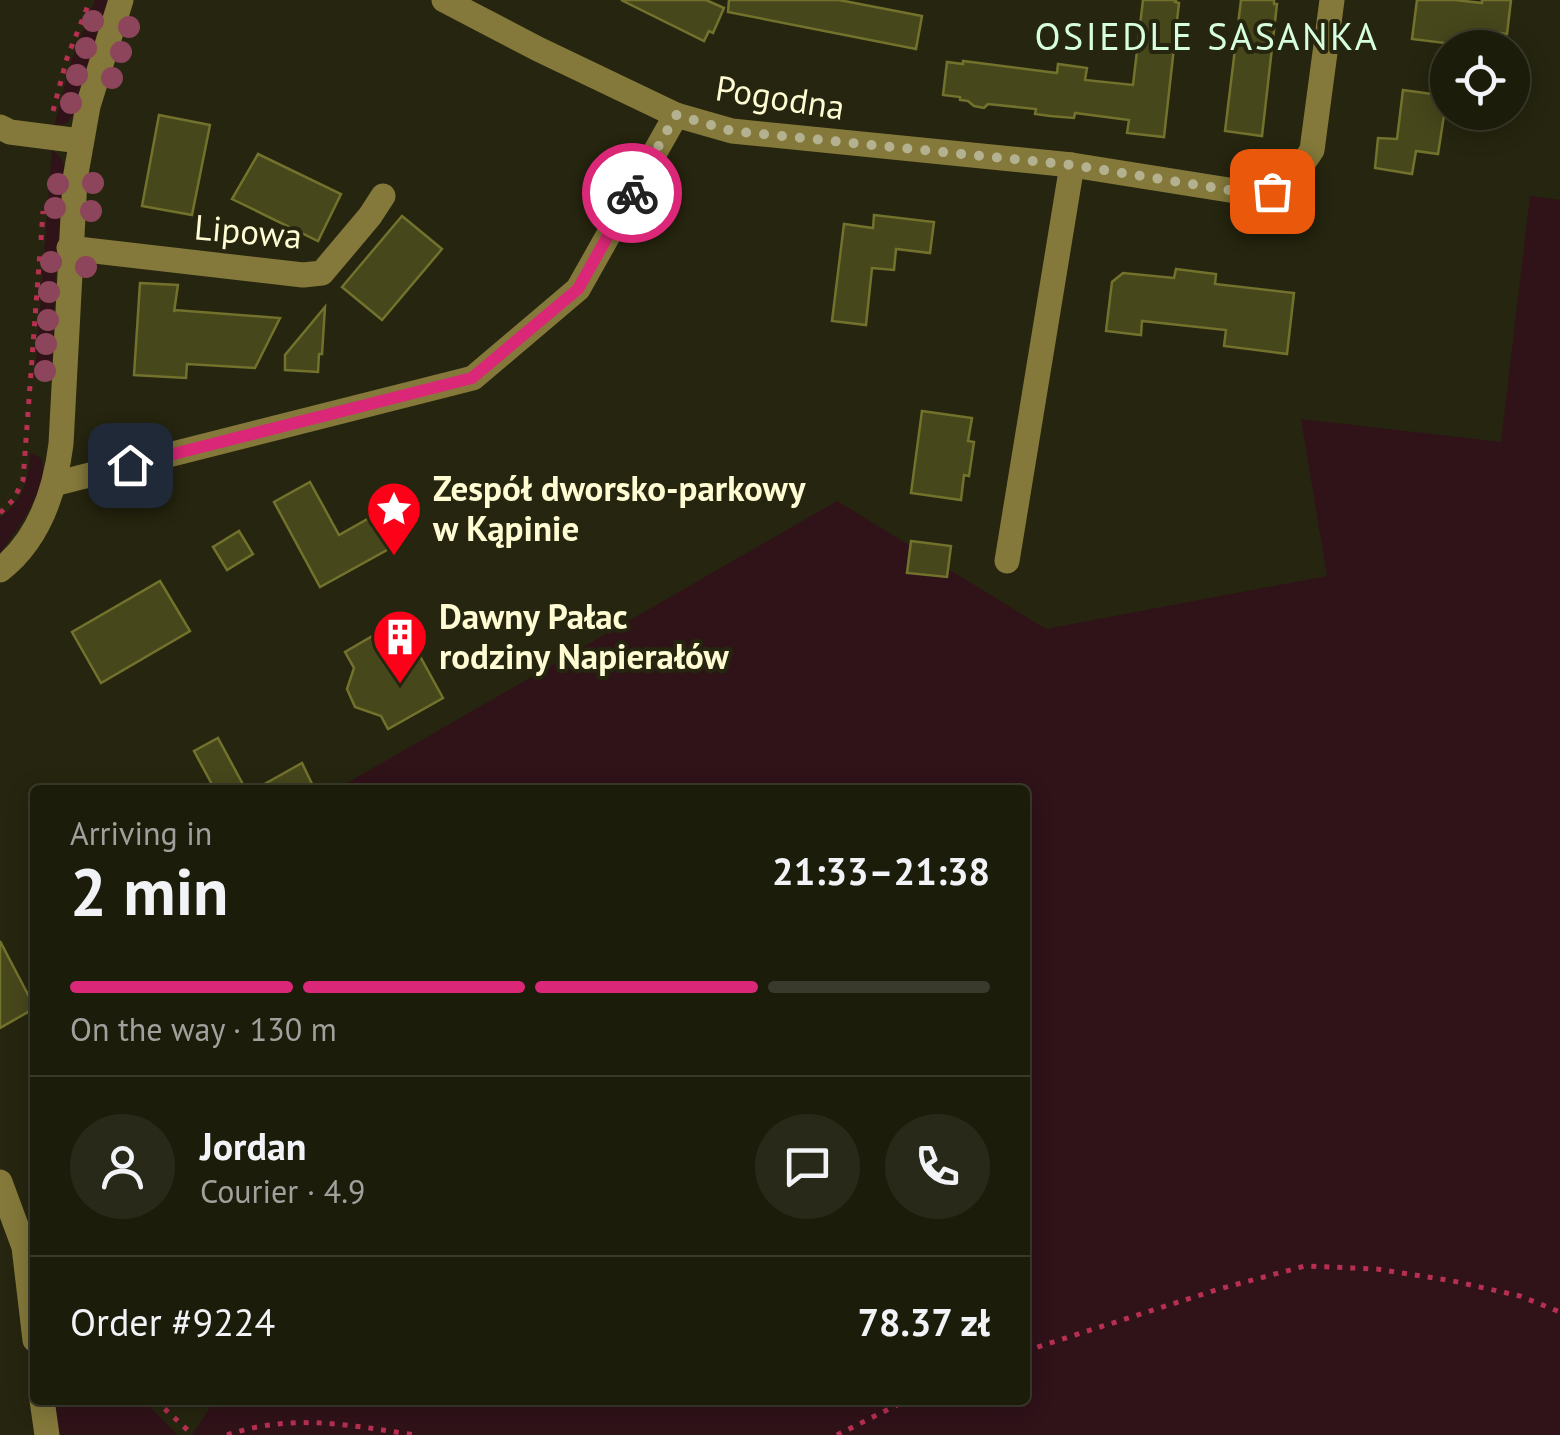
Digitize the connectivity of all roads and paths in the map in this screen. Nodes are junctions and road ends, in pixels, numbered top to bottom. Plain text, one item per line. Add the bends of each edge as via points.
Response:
1 (121, 0) edge
2 (444, 0) edge
3 (1332, 0) edge
4 (676, 115) junction
5 (0, 127) edge
6 (80, 141) junction
7 (1072, 165) junction
8 (383, 196) dead end
9 (70, 248) junction
10 (54, 484) junction
11 (1007, 561) dead end
12 (0, 570) edge
13 (0, 1182) edge
14 (30, 1298) edge
15 (1560, 1312) edge
16 (1030, 1349) edge
17 (43, 1405) edge
18 (160, 1405) edge
19 (897, 1405) edge
20 (47, 1435) edge
21 (193, 1435) edge
22 (227, 1435) edge
23 (414, 1435) edge
24 (837, 1435) edge

1 - 6 street
2 - 4 street, Pogodna
3 - 7 street, Pogodna via 1312,150 1287,182 1254,194
4 - 7 street, Pogodna via 732,131
4 - 10 street via 578,289 472,378
5 - 6 street
6 - 9 street
7 - 11 street
8 - 9 street, Lipowa via 322,272
9 - 10 street
10 - 12 street via 34,530
13 - 14 street via 24,1247
15 - 16 path via 1453,1281 1305,1266
17 - 20 street
18 - 21 path
19 - 24 path
22 - 23 path via 288,1422 334,1422

